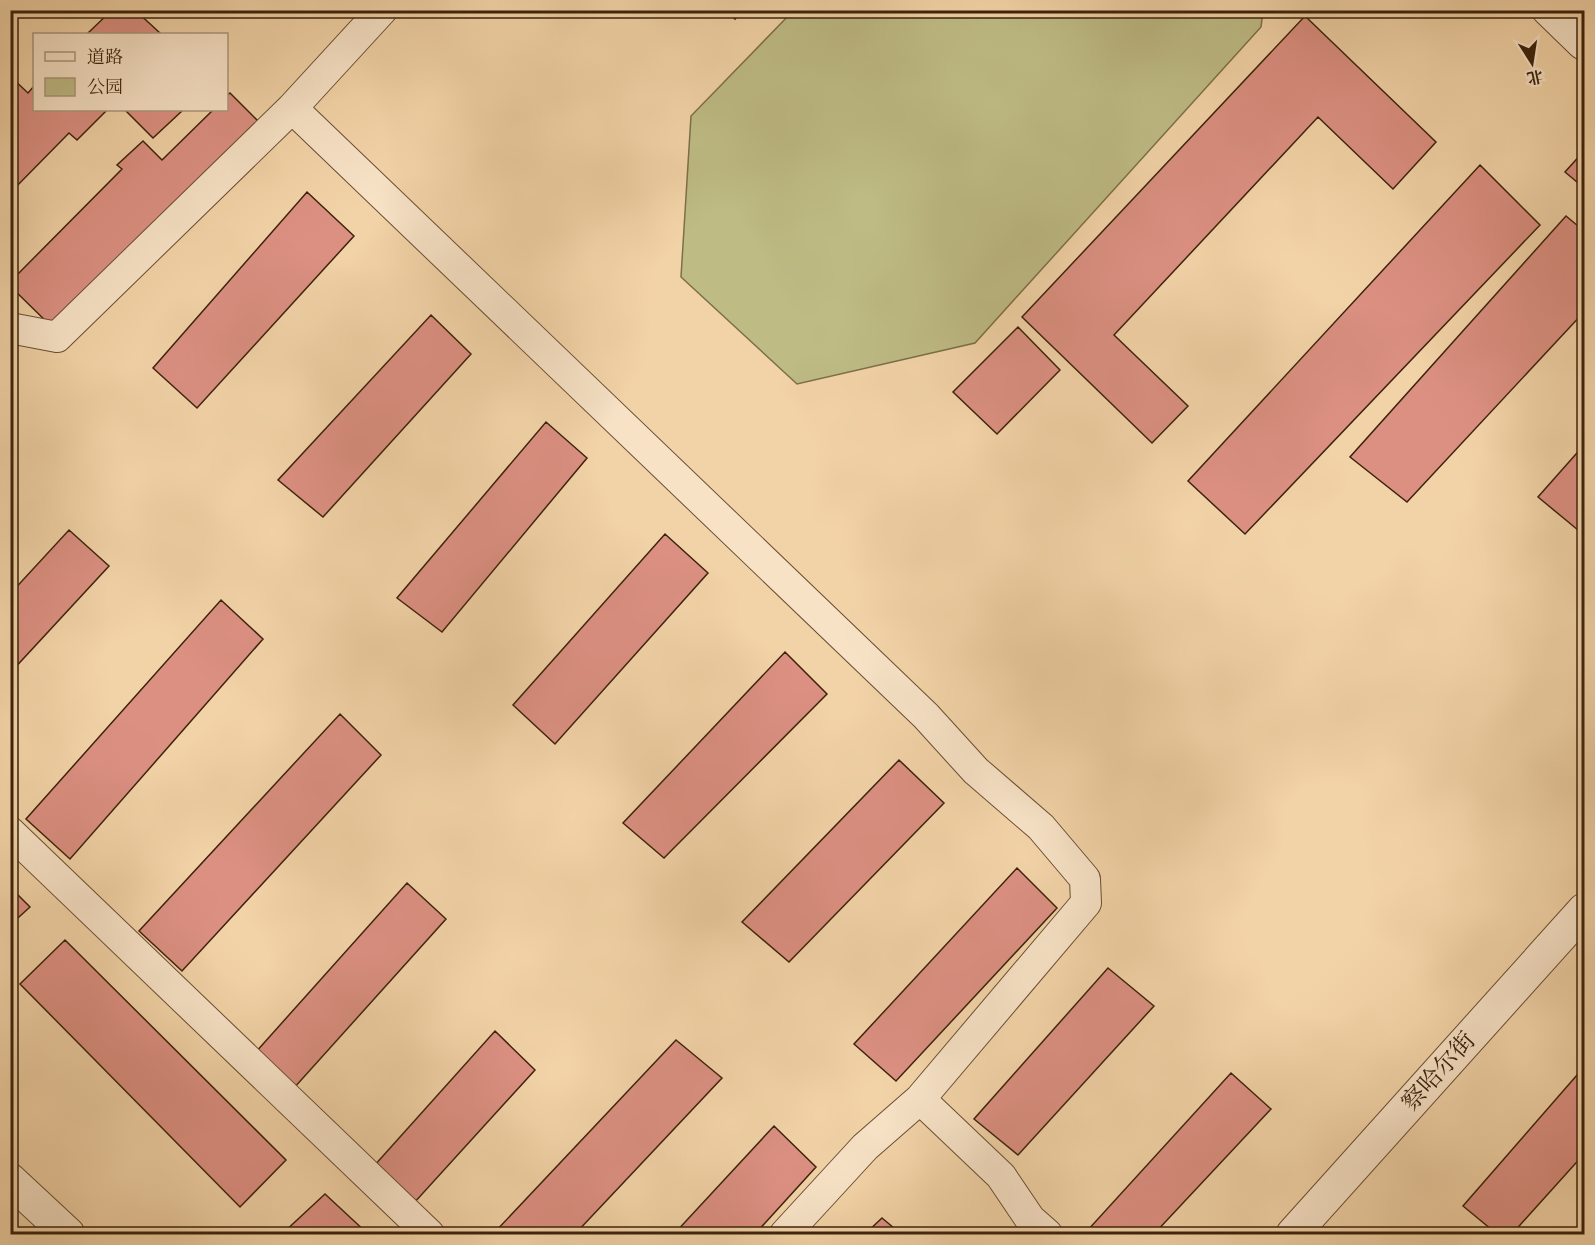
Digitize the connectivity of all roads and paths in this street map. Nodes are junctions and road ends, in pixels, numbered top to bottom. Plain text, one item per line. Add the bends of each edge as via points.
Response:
1 (382, 10) edge
2 (1547, 10) edge
3 (1582, 44) dead end
4 (292, 108) junction
5 (10, 328) edge
6 (10, 832) edge
7 (1584, 910) edge
8 (920, 1099) junction
9 (10, 1180) edge
10 (68, 1234) edge
11 (429, 1234) edge
12 (785, 1234) edge
13 (1047, 1234) edge
14 (1293, 1234) edge

1 - 4 street
2 - 3 street
4 - 5 street via 57,337
4 - 8 street via 926,716 976,771 1041,827 1085,879 1086,903
6 - 11 street
7 - 14 street, 察哈尔街
8 - 12 street via 865,1147
8 - 13 street via 1001,1176 1030,1219
9 - 10 street

